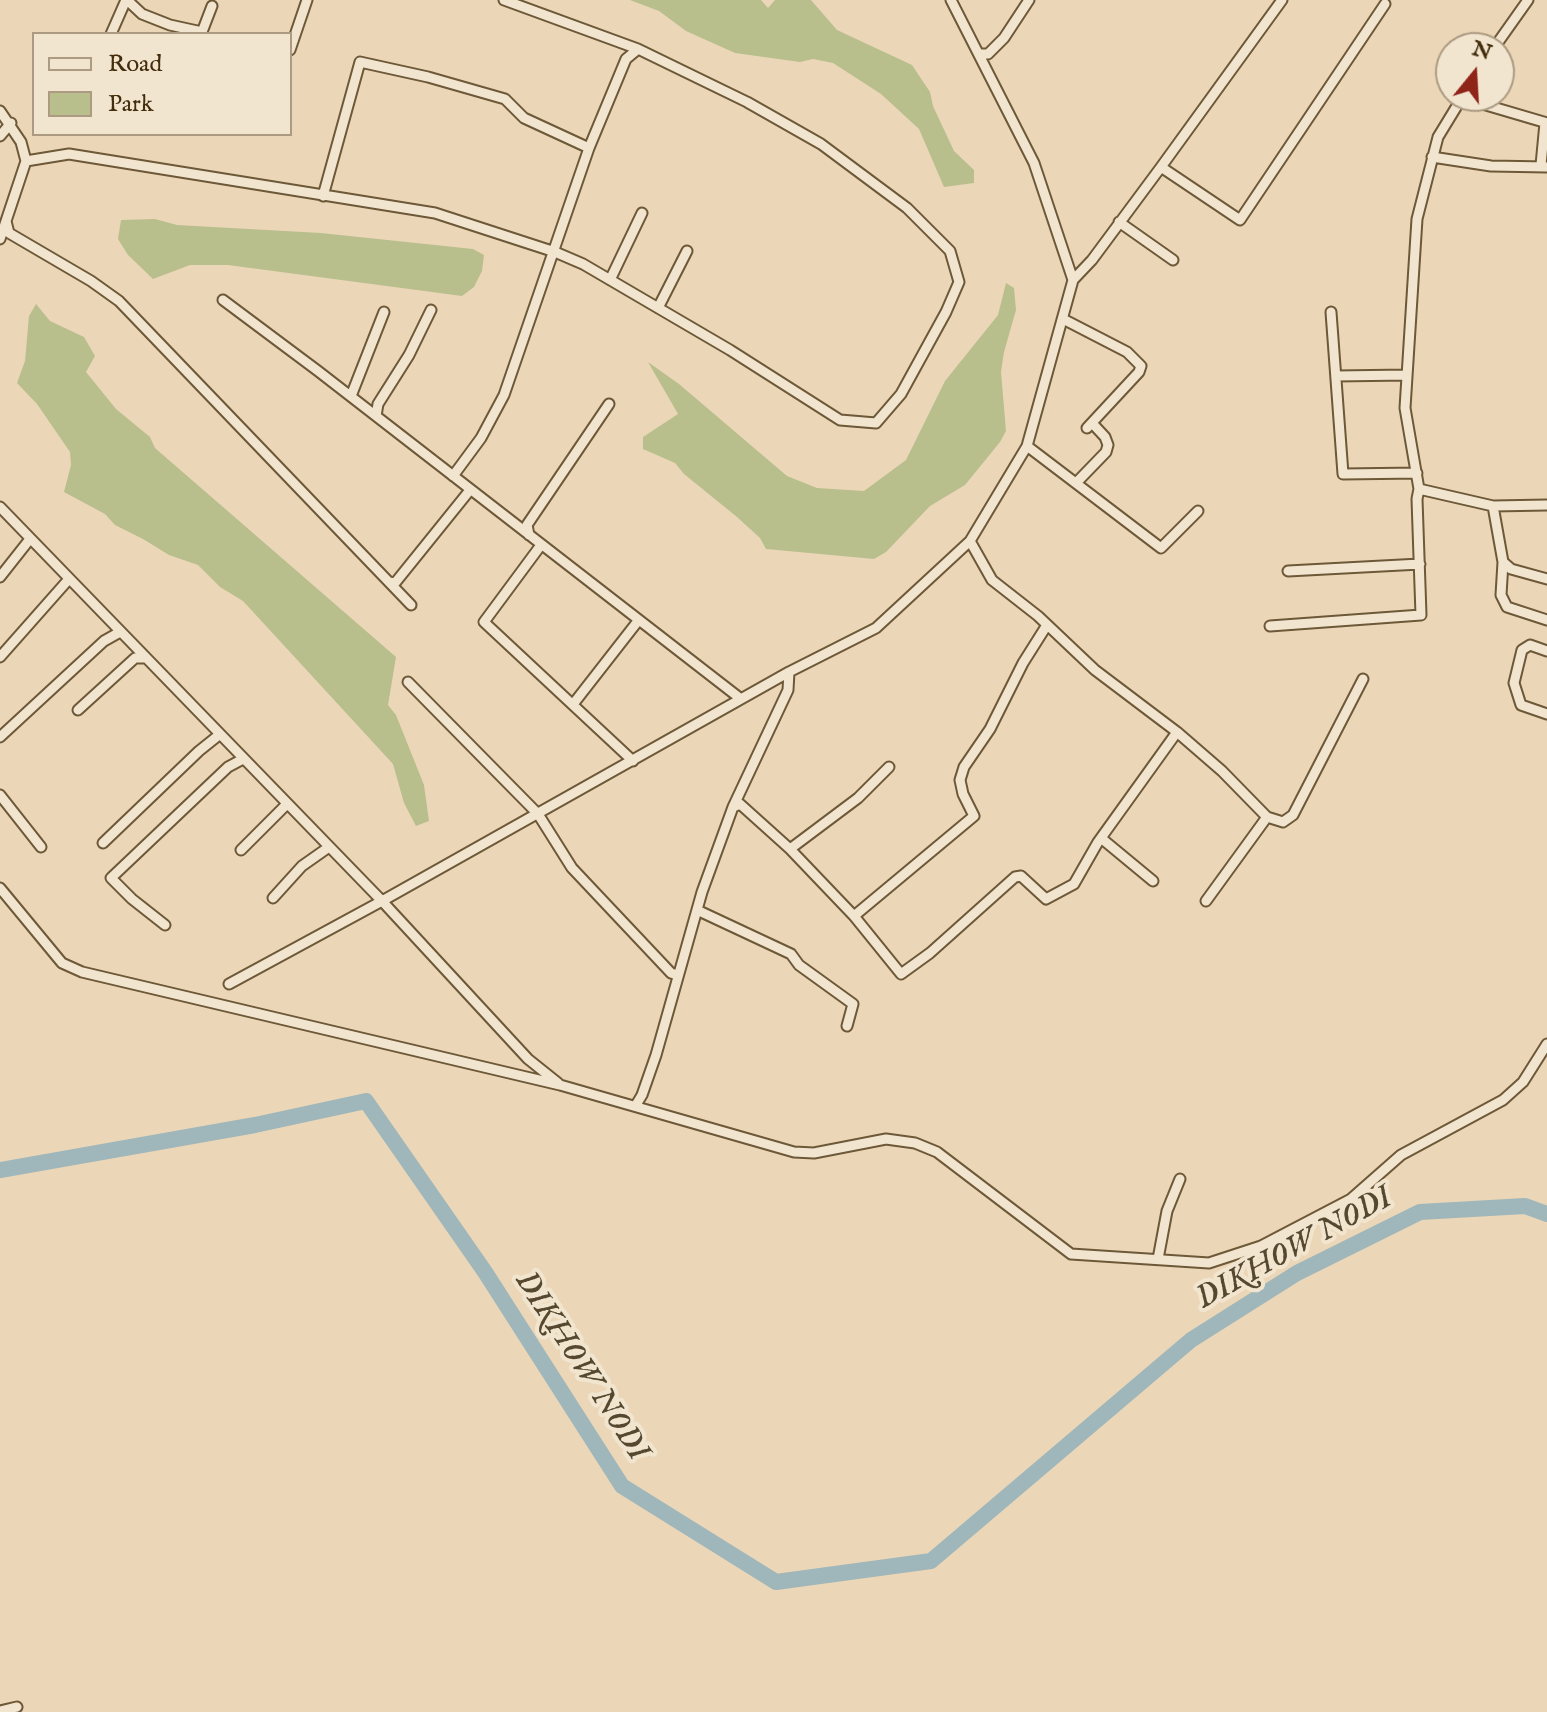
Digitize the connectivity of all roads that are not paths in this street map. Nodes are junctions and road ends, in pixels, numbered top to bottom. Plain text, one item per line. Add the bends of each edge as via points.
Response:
1 (127, 0) edge
2 (307, 0) edge
3 (504, 0) edge
4 (1029, 0) edge
5 (1282, 0) edge
6 (1528, 0) edge
7 (955, 1) edge
8 (1385, 4) dead end
9 (212, 6) dead end
10 (112, 32) edge
11 (1505, 32) edge
12 (292, 44) edge
13 (638, 49) junction
14 (980, 54) junction
15 (0, 111) edge
16 (1454, 112) edge
17 (1511, 112) edge
18 (11, 123) junction
19 (1546, 123) edge
20 (0, 136) edge
21 (589, 148) junction
22 (1432, 157) junction
23 (26, 161) junction
24 (1544, 166) edge
25 (1161, 167) junction
26 (323, 196) junction
27 (642, 213) dead end
28 (6, 221) junction
29 (1119, 222) junction
30 (0, 239) edge
31 (687, 251) dead end
32 (555, 252) junction
33 (1173, 260) dead end
34 (610, 280) junction
35 (1073, 280) junction
36 (223, 300) dead end
37 (658, 308) junction
38 (431, 310) dead end
39 (384, 312) dead end
40 (1331, 312) dead end
41 (1063, 319) junction
42 (1407, 375) junction
43 (1336, 376) junction
44 (351, 396) junction
45 (609, 404) dead end
46 (376, 416) junction
47 (1027, 446) junction
48 (1417, 473) junction
49 (453, 476) junction
50 (1076, 483) junction
51 (1419, 489) junction
52 (470, 490) junction
53 (1547, 505) edge
54 (1493, 506) junction
55 (0, 507) edge
56 (1198, 511) dead end
57 (529, 535) junction
58 (30, 539) junction
59 (970, 541) junction
60 (541, 545) junction
61 (1503, 562) junction
62 (1420, 564) junction
63 (1288, 571) dead end
64 (0, 577) edge
65 (69, 579) junction
66 (1547, 579) edge
67 (389, 582) junction
68 (411, 605) dead end
69 (1547, 620) edge
70 (638, 621) junction
71 (1047, 625) junction
72 (1270, 626) dead end
73 (120, 632) junction
74 (1547, 651) edge
75 (0, 657) edge
76 (145, 658) junction
77 (789, 672) junction
78 (1363, 679) dead end
79 (408, 682) dead end
80 (741, 699) junction
81 (574, 703) junction
82 (78, 710) dead end
83 (1547, 714) edge
84 (1177, 732) junction
85 (219, 735) junction
86 (0, 737) edge
87 (243, 759) junction
88 (633, 761) junction
89 (889, 767) dead end
90 (0, 795) edge
91 (287, 804) junction
92 (733, 807) junction
93 (538, 814) junction
94 (1267, 817) junction
95 (1101, 838) junction
96 (103, 843) dead end
97 (41, 847) dead end
98 (329, 847) junction
99 (790, 849) junction
100 (241, 850) dead end
101 (1153, 881) dead end
102 (0, 888) edge
103 (273, 898) dead end
104 (382, 901) junction
105 (1206, 901) dead end
106 (697, 910) junction
107 (854, 916) junction
108 (165, 925) dead end
109 (677, 975) junction
110 (229, 984) dead end
111 (847, 1026) dead end
112 (1547, 1044) edge
113 (560, 1085) junction
114 (636, 1105) junction
115 (1180, 1179) dead end
116 (1158, 1259) junction
117 (17, 1707) dead end
118 (0, 1711) edge

1 - 9 street via 142,14 202,32
1 - 10 street
2 - 12 street
3 - 13 street
4 - 14 street via 1004,38 988,54
5 - 25 street
6 - 11 street
7 - 14 street
8 - 25 street via 1240,220
13 - 21 street via 626,59
13 - 37 street via 821,144 907,208 950,251 959,282 901,394 876,423 840,420
14 - 35 street via 1034,163
15 - 18 street
16 - 22 street
17 - 19 street
18 - 20 street
18 - 23 street
19 - 24 street
21 - 26 street via 524,118 505,99 360,62
21 - 32 street
22 - 24 street via 1491,166
22 - 42 street via 1417,219
23 - 26 street via 69,154
23 - 28 street
25 - 29 street
26 - 32 street via 435,213
27 - 34 street
28 - 30 street
28 - 67 street via 9,233 119,301
29 - 33 street
29 - 35 street
31 - 37 street
32 - 34 street
32 - 49 street via 504,395
34 - 37 street
35 - 41 street
36 - 44 street
38 - 46 street
39 - 44 street
40 - 43 street
41 - 47 street
41 - 50 street via 1127,352 1141,366 1090,426 1108,445
42 - 43 street
42 - 48 street via 1405,408
43 - 48 street via 1343,474
44 - 46 street
45 - 57 street via 527,525
46 - 49 street
47 - 50 street
47 - 59 street
48 - 51 street
49 - 52 street
50 - 56 street via 1161,548
51 - 54 street
51 - 62 street
52 - 57 street
52 - 67 street via 395,583
53 - 54 street
54 - 61 street
55 - 58 street
57 - 60 street
58 - 64 street
58 - 65 street
59 - 71 street via 992,580
59 - 77 street via 876,628
60 - 70 street
60 - 81 street via 484,622
61 - 66 street
61 - 69 street via 1501,595 1507,607
62 - 63 street
62 - 72 street via 1421,615
65 - 73 street
65 - 75 street
67 - 68 street
70 - 80 street
70 - 81 street
71 - 84 street via 1095,670
71 - 107 street via 964,767 960,780 974,816
73 - 76 street
73 - 86 street
74 - 83 street via 1530,645 1522,650 1514,683 1521,705
76 - 82 street via 135,658
76 - 85 street
77 - 80 street
77 - 92 street via 788,690
78 - 94 street via 1293,815 1283,822
79 - 93 street
80 - 88 street
81 - 88 street
84 - 94 street
84 - 95 street
85 - 87 street
85 - 96 street
87 - 91 street
87 - 108 street via 228,767 111,878
88 - 93 street
89 - 99 street via 858,798
90 - 97 street
91 - 98 street
91 - 100 street
92 - 99 street via 740,804
92 - 106 street
93 - 104 street
93 - 109 street via 572,868
94 - 105 street
95 - 101 street
95 - 107 street via 1074,884 1046,899 1021,876 1015,877 901,974
98 - 103 street via 302,866
98 - 104 street
99 - 107 street
102 - 113 street via 62,963 82,972
104 - 110 street
104 - 113 street via 528,1059
106 - 109 street
106 - 111 street via 791,954 853,1004
109 - 114 street via 656,1055
112 - 116 street via 1523,1082 1503,1100 1401,1155 1351,1199 1241,1254 1209,1263
113 - 114 street
114 - 116 street via 794,1152 886,1139 915,1143 937,1152 1071,1254
115 - 116 street via 1167,1211
117 - 118 street

